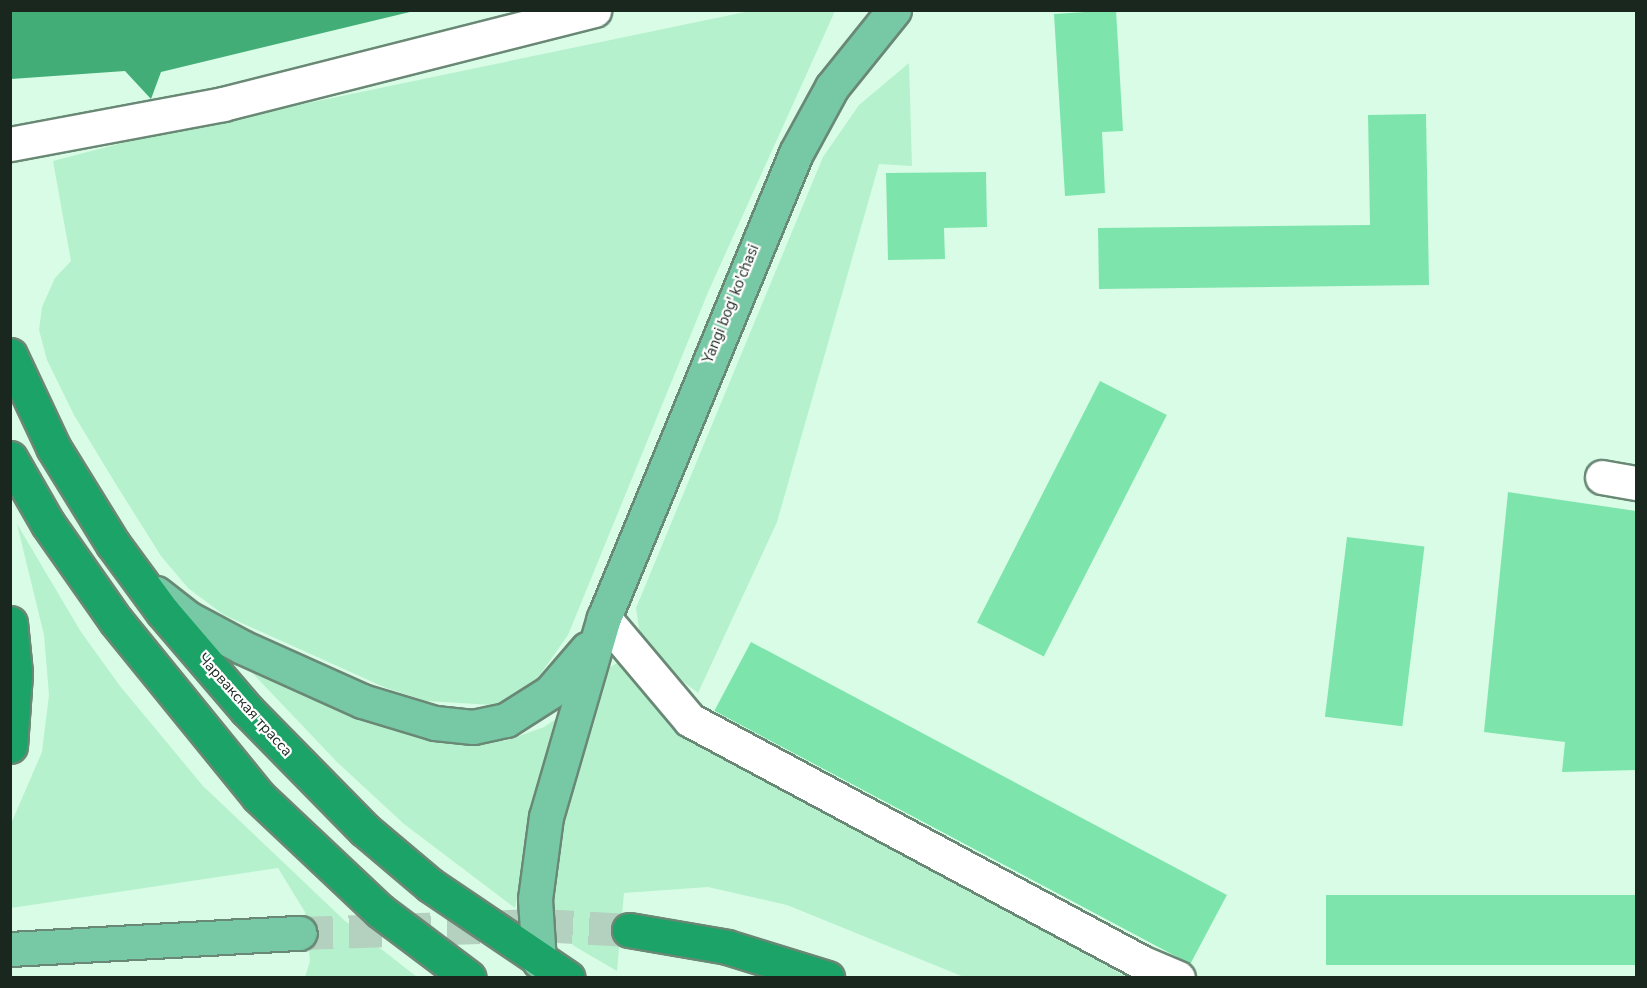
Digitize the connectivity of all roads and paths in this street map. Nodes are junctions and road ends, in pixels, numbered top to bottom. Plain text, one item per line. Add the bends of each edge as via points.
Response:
1 (594, 10) edge
2 (894, 10) edge
3 (10, 144) edge
4 (10, 355) edge
5 (10, 458) edge
6 (1602, 477) dead end
7 (1636, 483) edge
8 (137, 579) junction
9 (604, 618) junction
10 (10, 623) edge
11 (10, 746) edge
12 (629, 930) tunnel mouth
13 (300, 933) tunnel mouth
14 (10, 948) edge
15 (539, 961) junction
16 (469, 978) edge
17 (567, 978) edge
18 (827, 978) edge
19 (1178, 978) edge

1 - 3 street via 223,104
2 - 9 main road, Yangi bog' ko'chasi via 836,80 796,153
4 - 8 highway, Чарвакская трасса via 67,473
5 - 16 highway via 48,524 109,612 258,796 380,911
6 - 7 street
8 - 9 main road via 214,633 351,696 398,715 473,727 506,720 550,692 575,666
8 - 15 highway, Чарвакская трасса via 247,710 365,830 430,885
9 - 15 main road via 546,817 536,899
9 - 19 street via 690,720 1143,963
10 - 11 highway via 15,673
12 - 18 highway via 727,947
13 - 14 main road
15 - 17 highway, Чарвакская трасса

